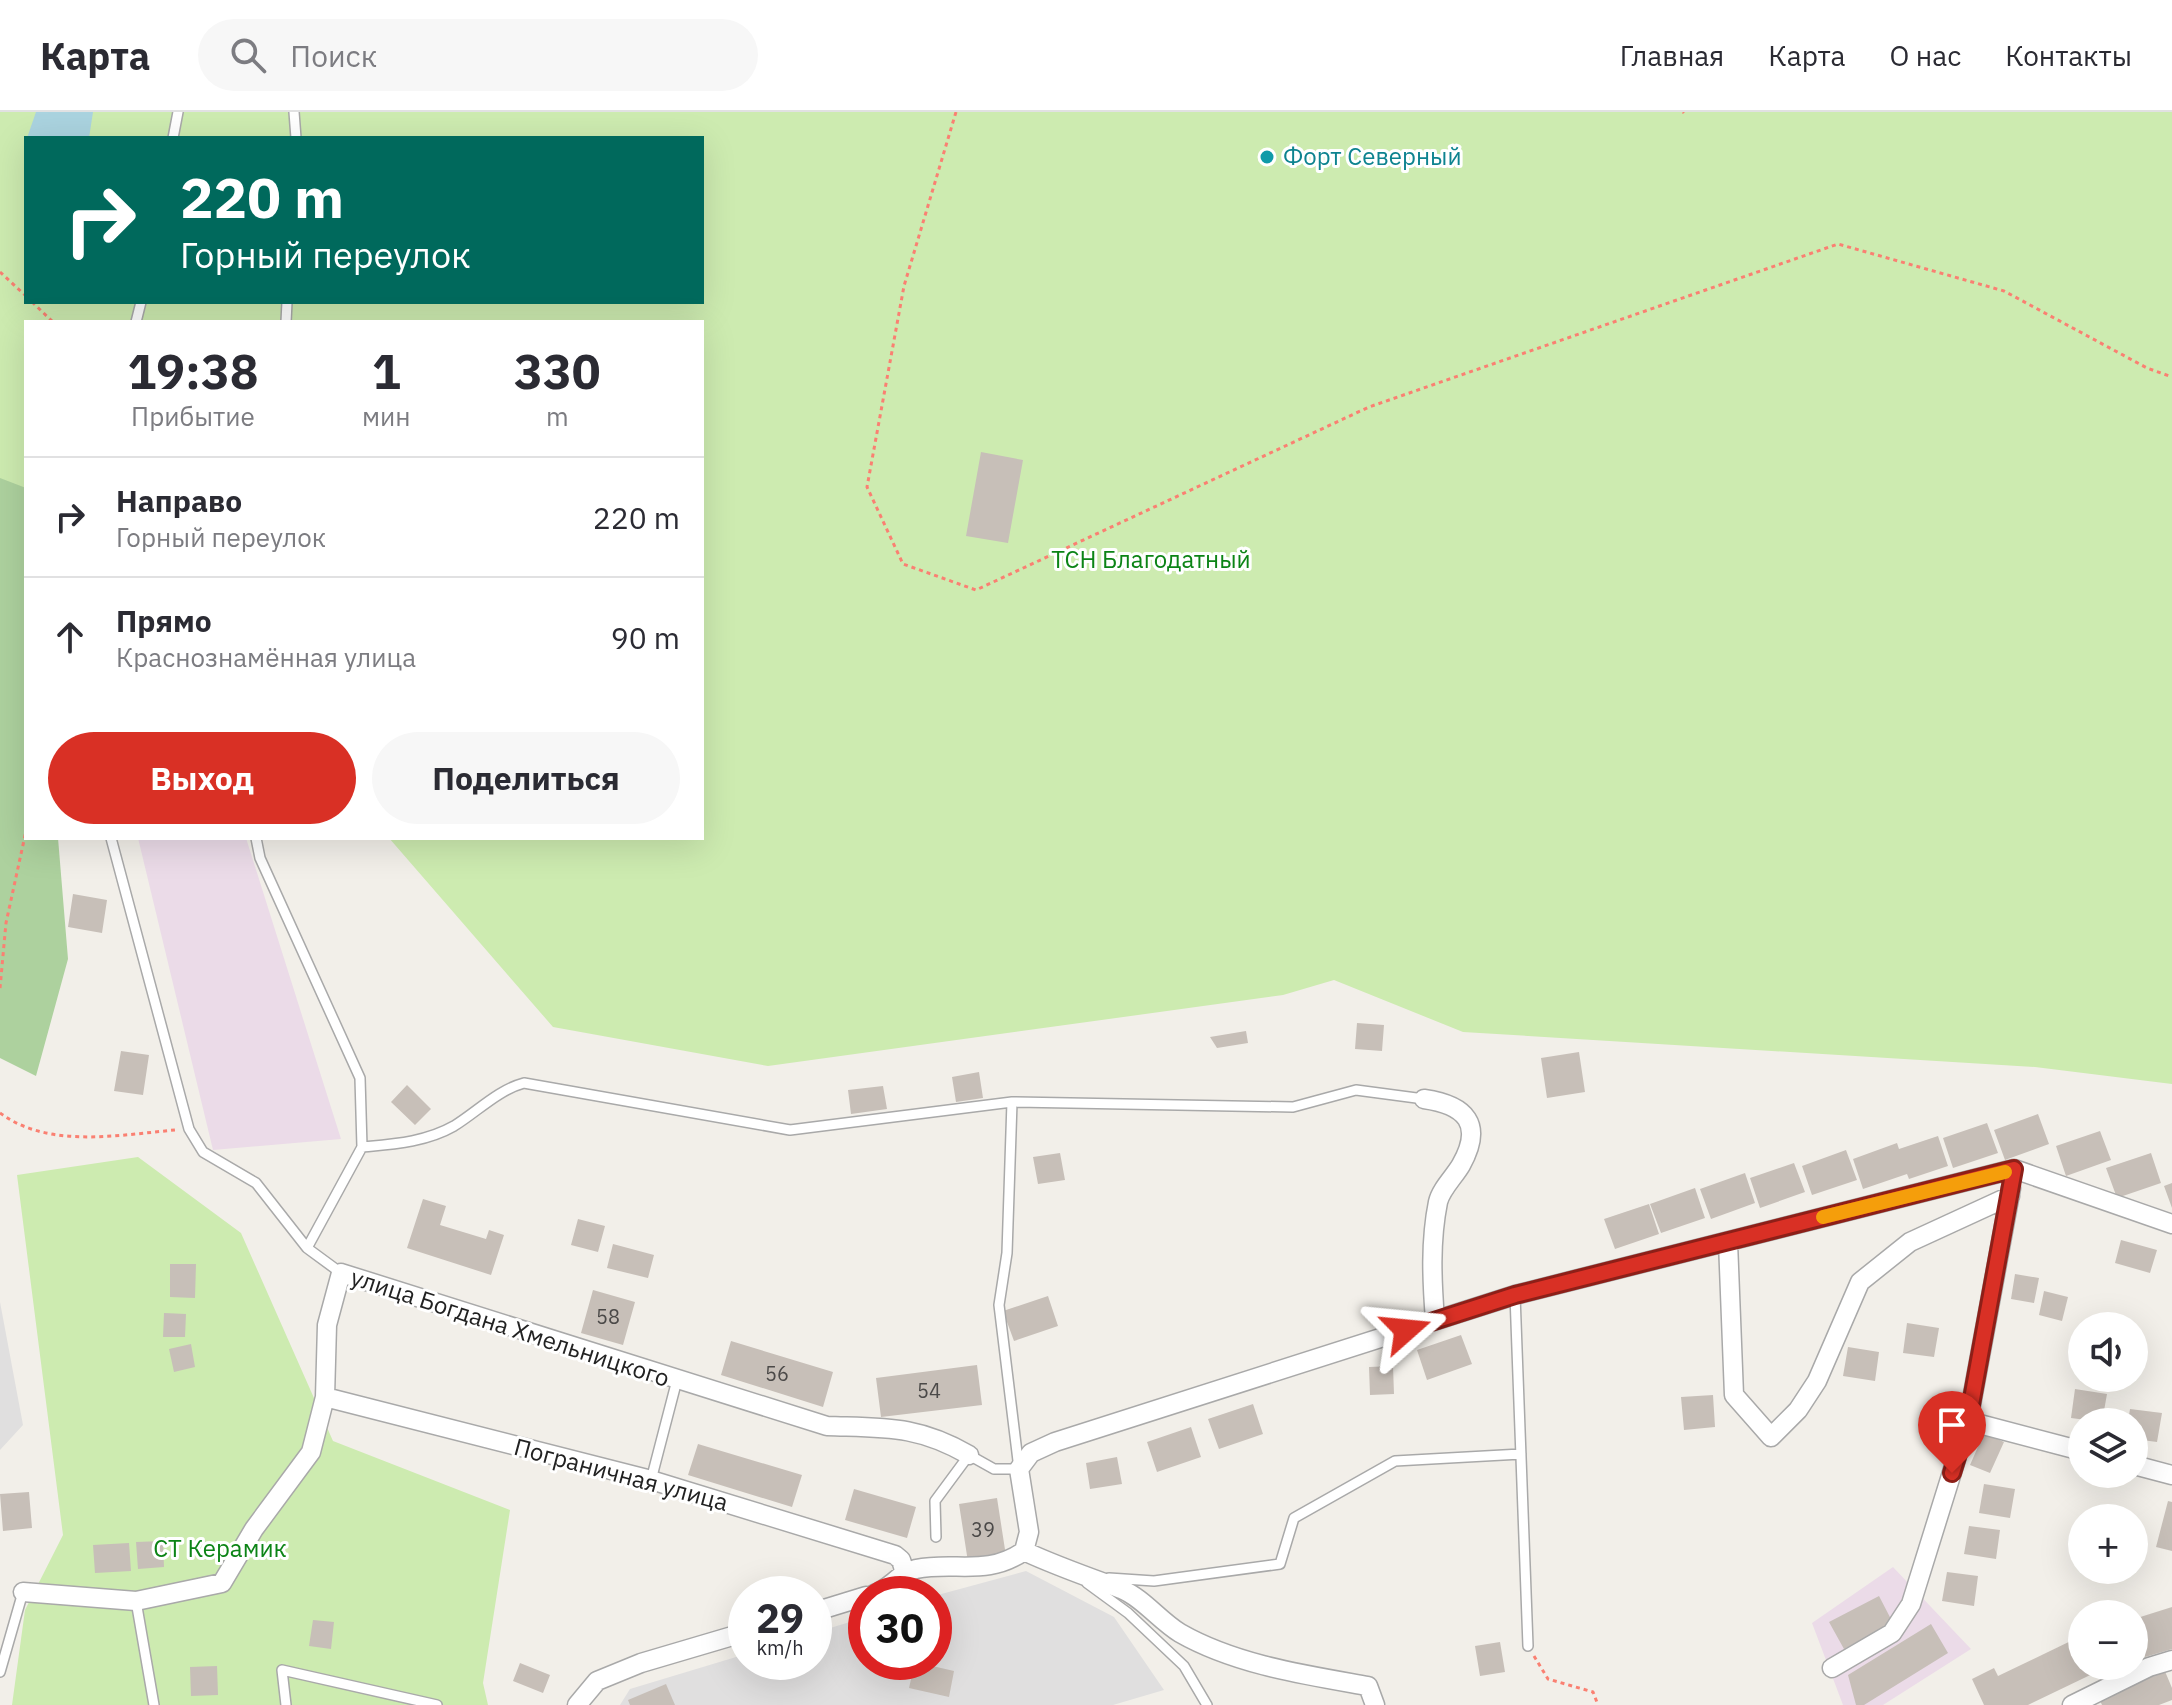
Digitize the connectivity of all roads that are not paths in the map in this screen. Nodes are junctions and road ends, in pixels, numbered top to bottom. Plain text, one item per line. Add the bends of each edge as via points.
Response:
1 (178, 112) edge
2 (294, 112) edge
3 (173, 136) edge
4 (296, 136) edge
5 (112, 840) edge
6 (256, 840) edge
7 (1424, 1099) joint
8 (1012, 1102) junction
9 (362, 1147) junction
10 (2014, 1169) junction
11 (2010, 1196) junction
12 (2172, 1224) edge
13 (1728, 1242) junction
14 (307, 1248) junction
15 (341, 1273) junction
16 (1515, 1295) junction
17 (1435, 1320) junction
18 (677, 1380) junction
19 (325, 1397) junction
20 (1968, 1421) junction
21 (2068, 1447) edge
22 (1521, 1454) junction
23 (969, 1455) junction
24 (1019, 1469) junction
25 (2148, 1469) edge
26 (2172, 1475) edge
27 (651, 1480) junction
28 (936, 1537) dead end
29 (1024, 1551) junction
30 (905, 1573) junction
31 (901, 1576) edge
32 (1077, 1576) junction
33 (23, 1592) joint
34 (136, 1601) junction
35 (728, 1637) edge
36 (1528, 1646) road end
37 (2172, 1660) edge
38 (1832, 1668) dead end
39 (0, 1672) edge
40 (154, 1705) edge
41 (286, 1705) edge
42 (437, 1705) edge
43 (577, 1705) edge
44 (1207, 1705) edge
45 (1375, 1705) edge
46 (2072, 1705) edge

1 - 3 lane
2 - 4 lane
5 - 14 lane via 189,1129 203,1152 256,1183
6 - 9 lane via 360,1078
7 - 8 lane via 1356,1090 1293,1107
7 - 17 street via 1452,1103 1467,1117 1472,1136 1462,1164 1439,1199 1431,1267
8 - 9 lane via 790,1130 524,1083 506,1088 451,1127 410,1143
8 - 24 lane via 1007,1253 999,1305
9 - 14 lane
10 - 11 street
10 - 12 street
10 - 13 street
11 - 13 street via 1910,1242 1860,1282 1817,1381 1771,1437 1734,1395
11 - 20 street
13 - 16 street
14 - 15 lane
15 - 18 street, улица Богдана Хмельницкого
15 - 19 street, улица Богдана Хмельницкого via 327,1325
16 - 17 street
16 - 22 lane
17 - 24 street via 1055,1442 1031,1453
18 - 23 street, улица Богдана Хмельницкого via 827,1426 910,1429
18 - 27 lane
19 - 27 street, Пограничная улица
19 - 34 street, улица Богдана Хмельницкого via 311,1452 222,1583
20 - 21 street
20 - 38 street via 1911,1604 1892,1633
22 - 32 lane via 1395,1461 1294,1518 1280,1564 1154,1581
22 - 36 lane
23 - 24 lane via 994,1469
23 - 28 lane via 935,1501
24 - 29 street via 1029,1532
25 - 26 street
27 - 30 street, Пограничная улица via 895,1555
29 - 30 street via 1007,1563
29 - 32 street
30 - 31 street
32 - 44 lane via 1128,1613 1184,1666
32 - 45 street via 1124,1590 1180,1633 1219,1649 1284,1671 1368,1686
33 - 34 street, улица Богдана Хмельницкого
33 - 39 lane
34 - 40 lane
35 - 43 street via 597,1681
37 - 46 street
41 - 42 lane via 282,1670

